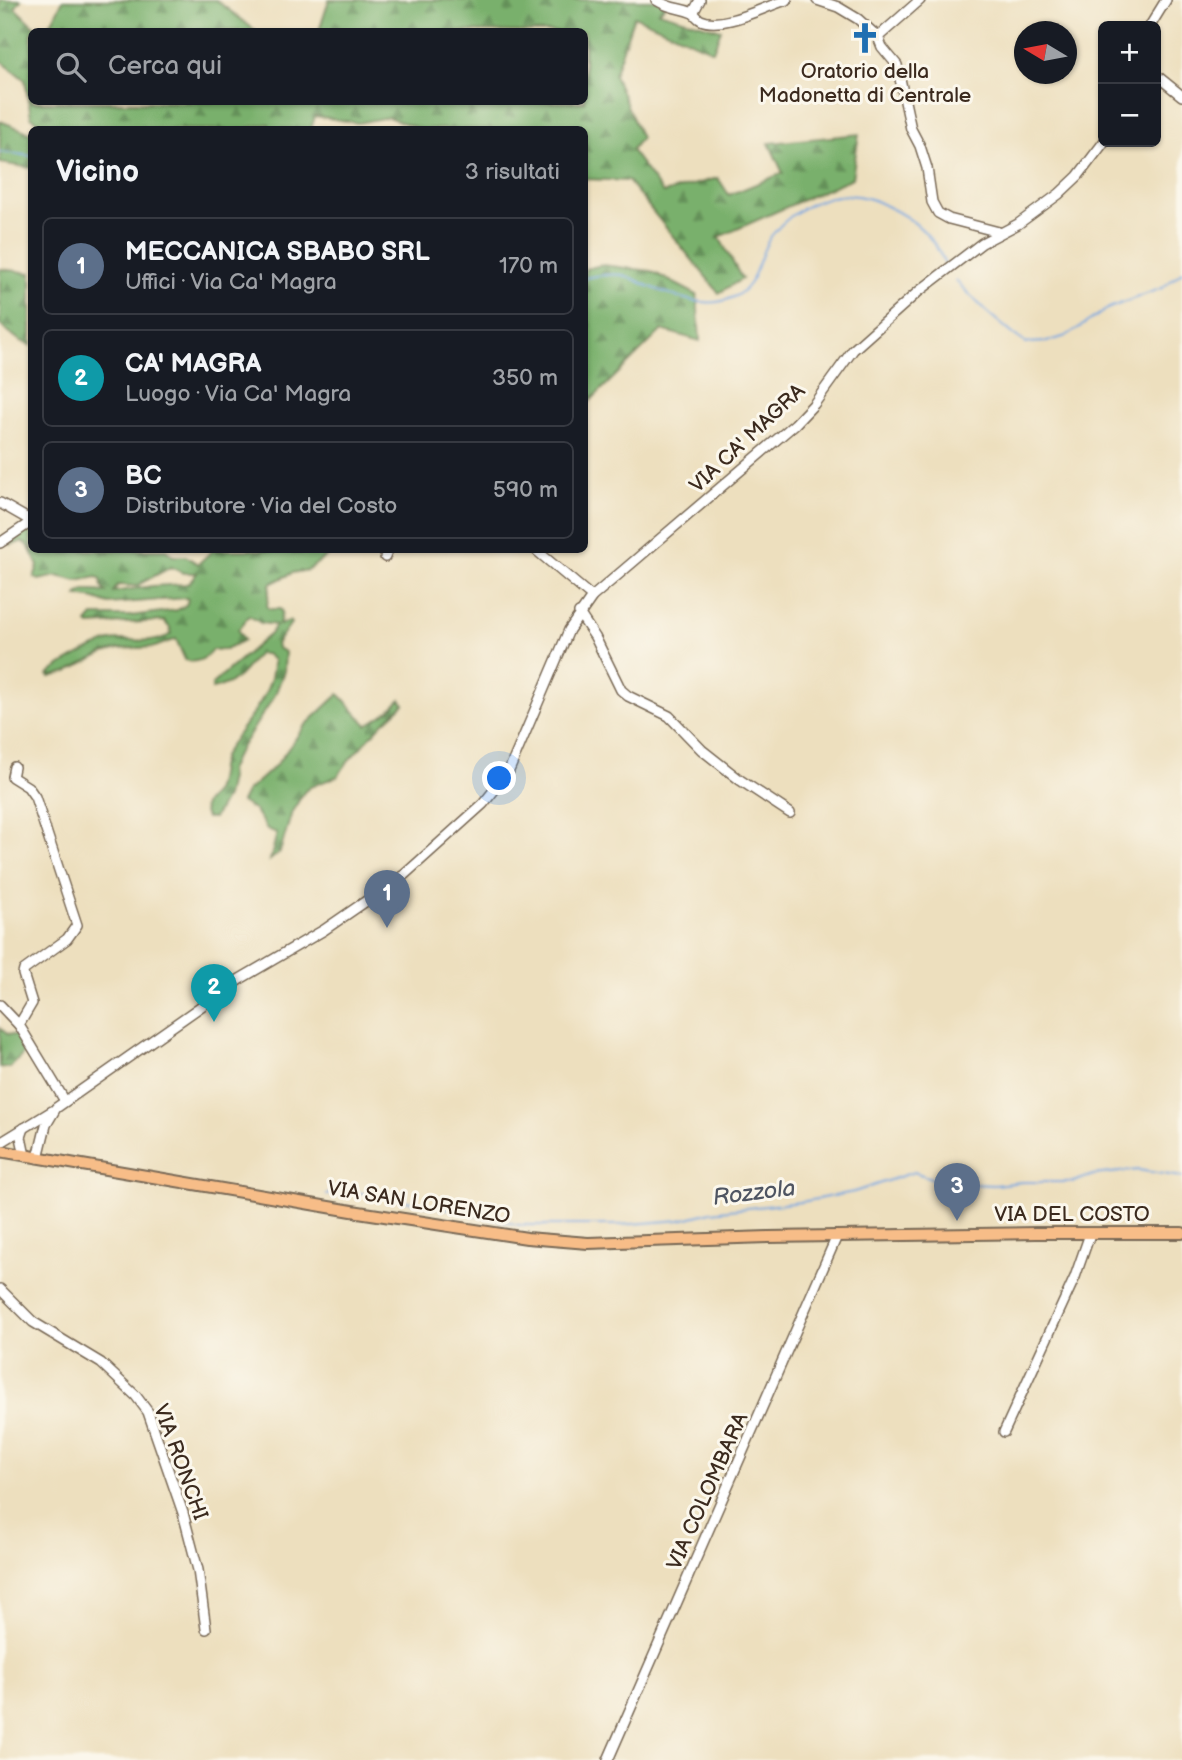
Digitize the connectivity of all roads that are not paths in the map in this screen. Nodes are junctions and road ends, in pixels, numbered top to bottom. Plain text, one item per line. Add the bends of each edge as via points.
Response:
1 (656, 0) edge
2 (700, 0) edge
3 (787, 0) edge
4 (817, 0) edge
5 (920, 0) edge
6 (1166, 0) edge
7 (693, 13) junction
8 (1153, 21) edge
9 (877, 37) junction
10 (1161, 79) edge
11 (1182, 96) edge
12 (1100, 147) edge
13 (999, 232) junction
14 (0, 503) edge
15 (0, 543) edge
16 (540, 553) edge
17 (592, 597) junction
18 (579, 613) junction
19 (14, 767) dead end
20 (790, 813) dead end
21 (0, 1005) edge
22 (19, 1025) junction
23 (65, 1101) junction
24 (56, 1108) junction
25 (31, 1123) junction
26 (0, 1143) edge
27 (0, 1151) edge
28 (25, 1156) junction
29 (38, 1158) junction
30 (1182, 1233) edge
31 (1090, 1234) junction
32 (837, 1236) junction
33 (0, 1289) edge
34 (1004, 1432) dead end
35 (206, 1629) dead end
36 (608, 1760) edge

1 - 7 street
2 - 7 street
3 - 7 street via 715,22
4 - 9 street via 859,19
5 - 9 street
6 - 8 street
9 - 13 street via 897,65 911,129 925,159 938,213
10 - 11 street
12 - 13 street, VIA CA' MAGRA via 1059,194
13 - 17 street, VIA CA' MAGRA via 918,292 853,350 795,424
14 - 15 street via 28,519 28,524
16 - 17 street
17 - 18 street, VIA CA' MAGRA
18 - 20 street via 621,690 668,716 702,750
18 - 23 street, VIA CA' MAGRA via 508,773 482,804 404,875 327,928 240,979
19 - 22 street via 12,777 35,797 77,925 67,939 24,970 32,1003
21 - 22 street
22 - 23 street
23 - 24 street, VIA CA' MAGRA
24 - 25 street
24 - 29 street, VIA CA' MAGRA via 46,1125
25 - 26 street
25 - 28 street via 21,1137
27 - 28 main road, VIA SAN LORENZO
28 - 29 main road, VIA SAN LORENZO
29 - 32 main road, VIA SAN LORENZO via 527,1238 588,1243
30 - 31 main road, VIA DEL COSTO
31 - 32 main road, VIA DEL COSTO
31 - 34 street
32 - 36 street, VIA COLOMBARA
33 - 35 street, VIA RONCHI via 33,1322 101,1363 148,1412 186,1522

